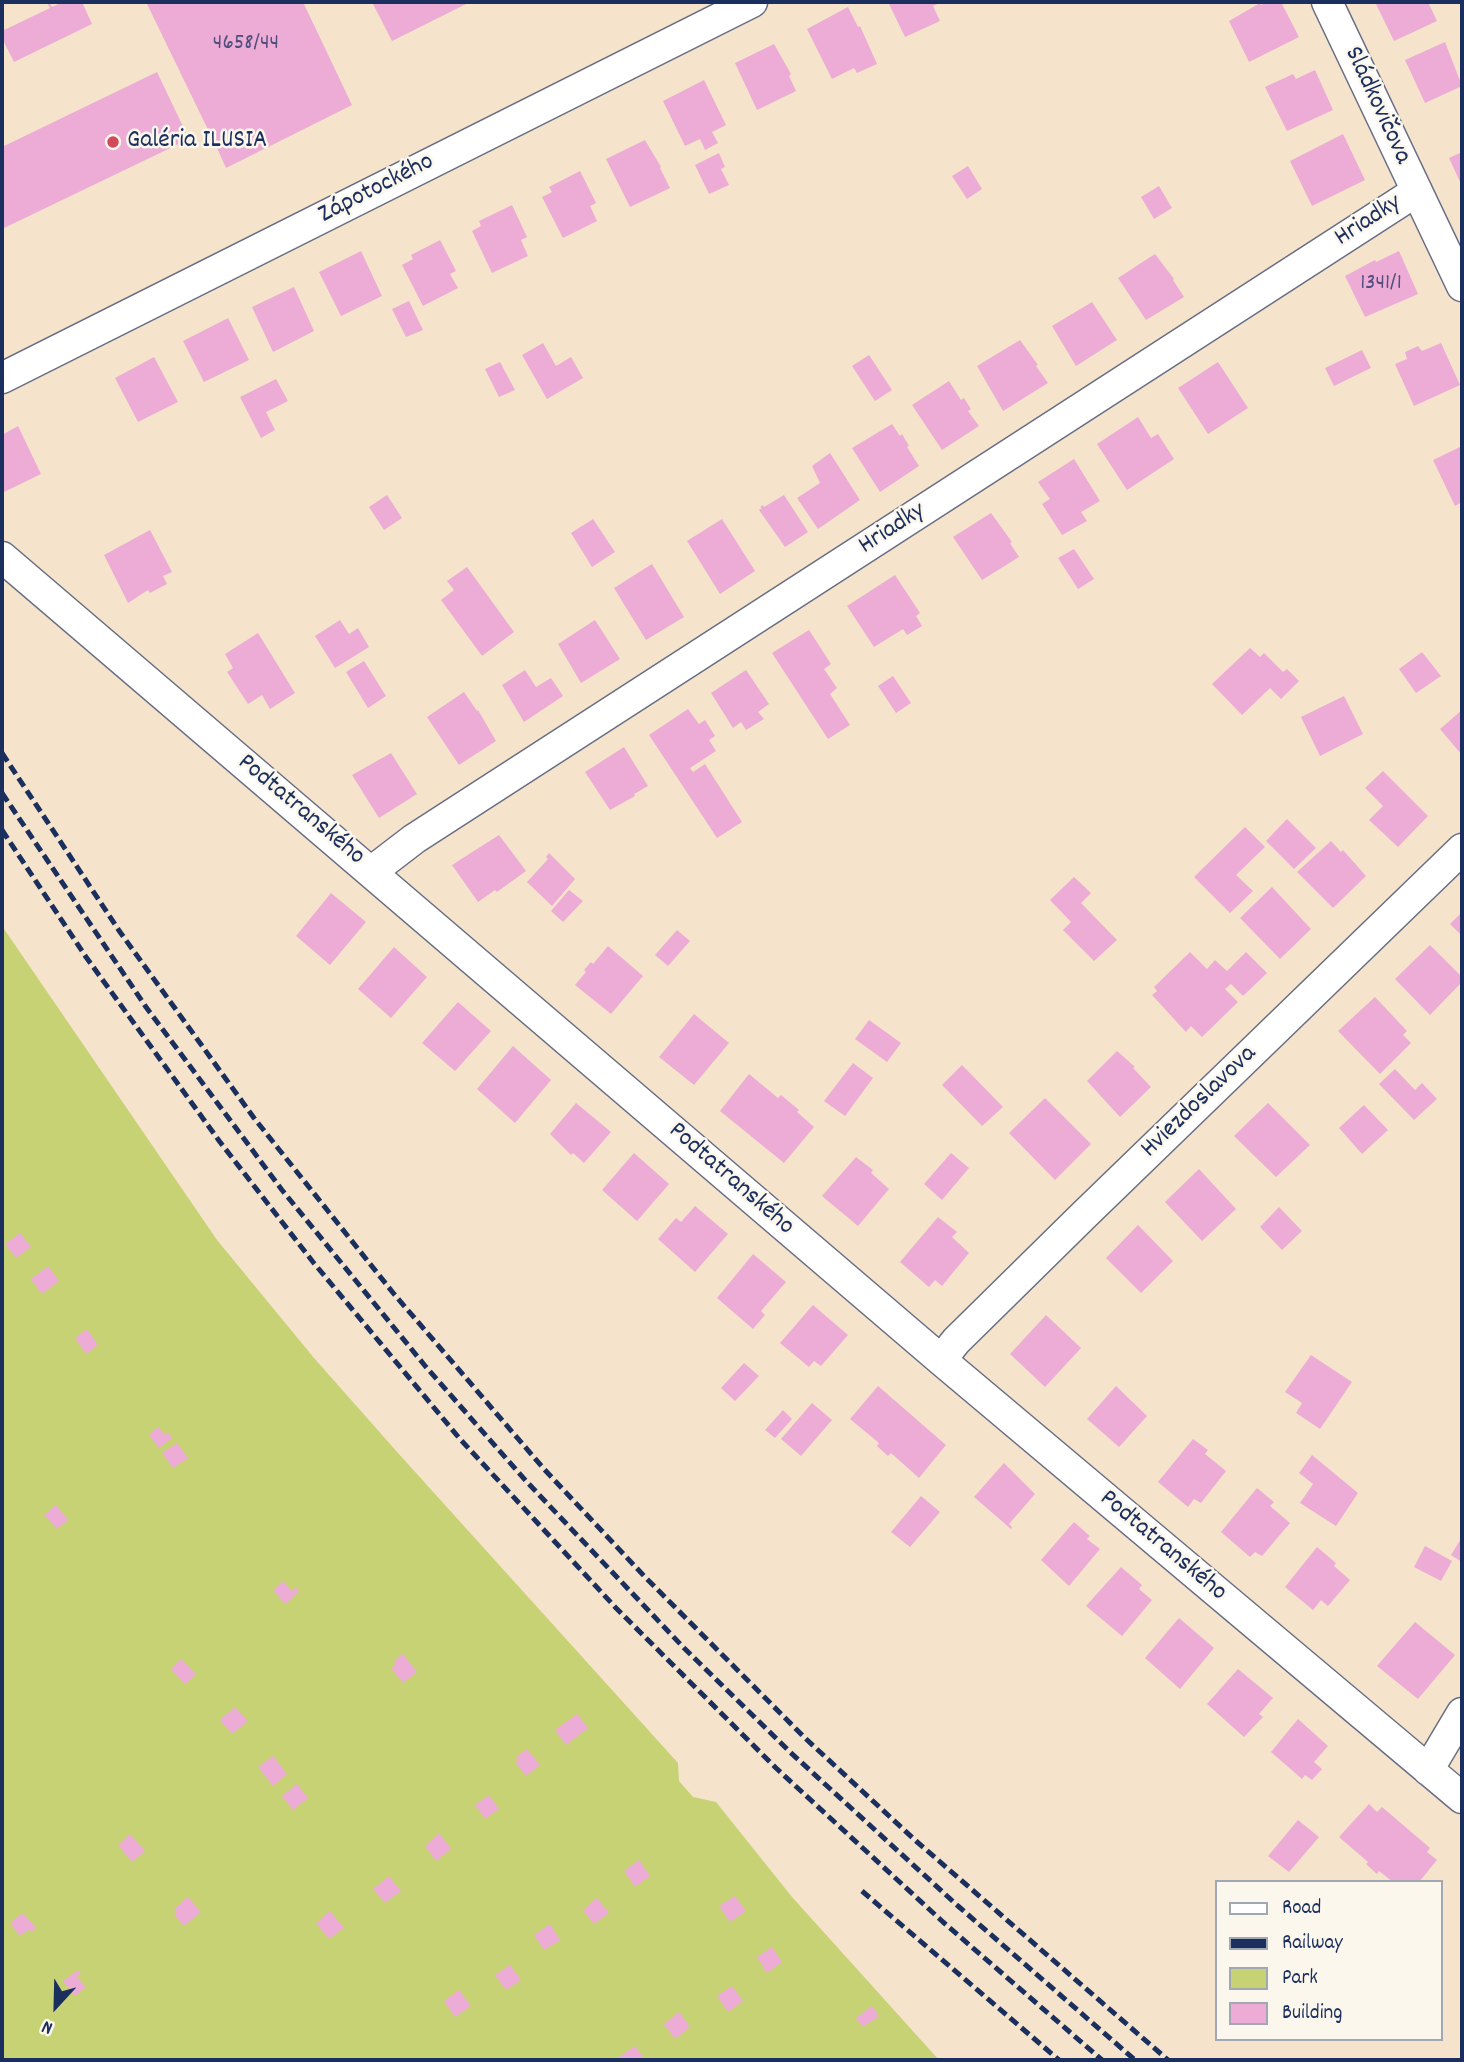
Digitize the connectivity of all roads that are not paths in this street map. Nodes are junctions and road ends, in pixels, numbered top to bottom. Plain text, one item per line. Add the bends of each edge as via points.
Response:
1 (752, 2) edge
2 (1327, 2) edge
3 (1417, 191) junction
4 (1462, 286) edge
5 (2, 378) edge
6 (2, 557) edge
7 (1462, 849) edge
8 (371, 872) junction
9 (941, 1360) junction
10 (1462, 1713) edge
11 (1428, 1770) junction
12 (1462, 1798) edge

1 - 5 street, Zápotockého
2 - 3 street, Sládkovičova
3 - 4 street, Sládkovičova
3 - 8 street, Hriadky via 414,839
6 - 8 street, Podtatranského
7 - 9 street, Hviezdoslavova
8 - 9 street, Podtatranského
9 - 11 street, Podtatranského
10 - 11 street
11 - 12 street, Podtatranského

